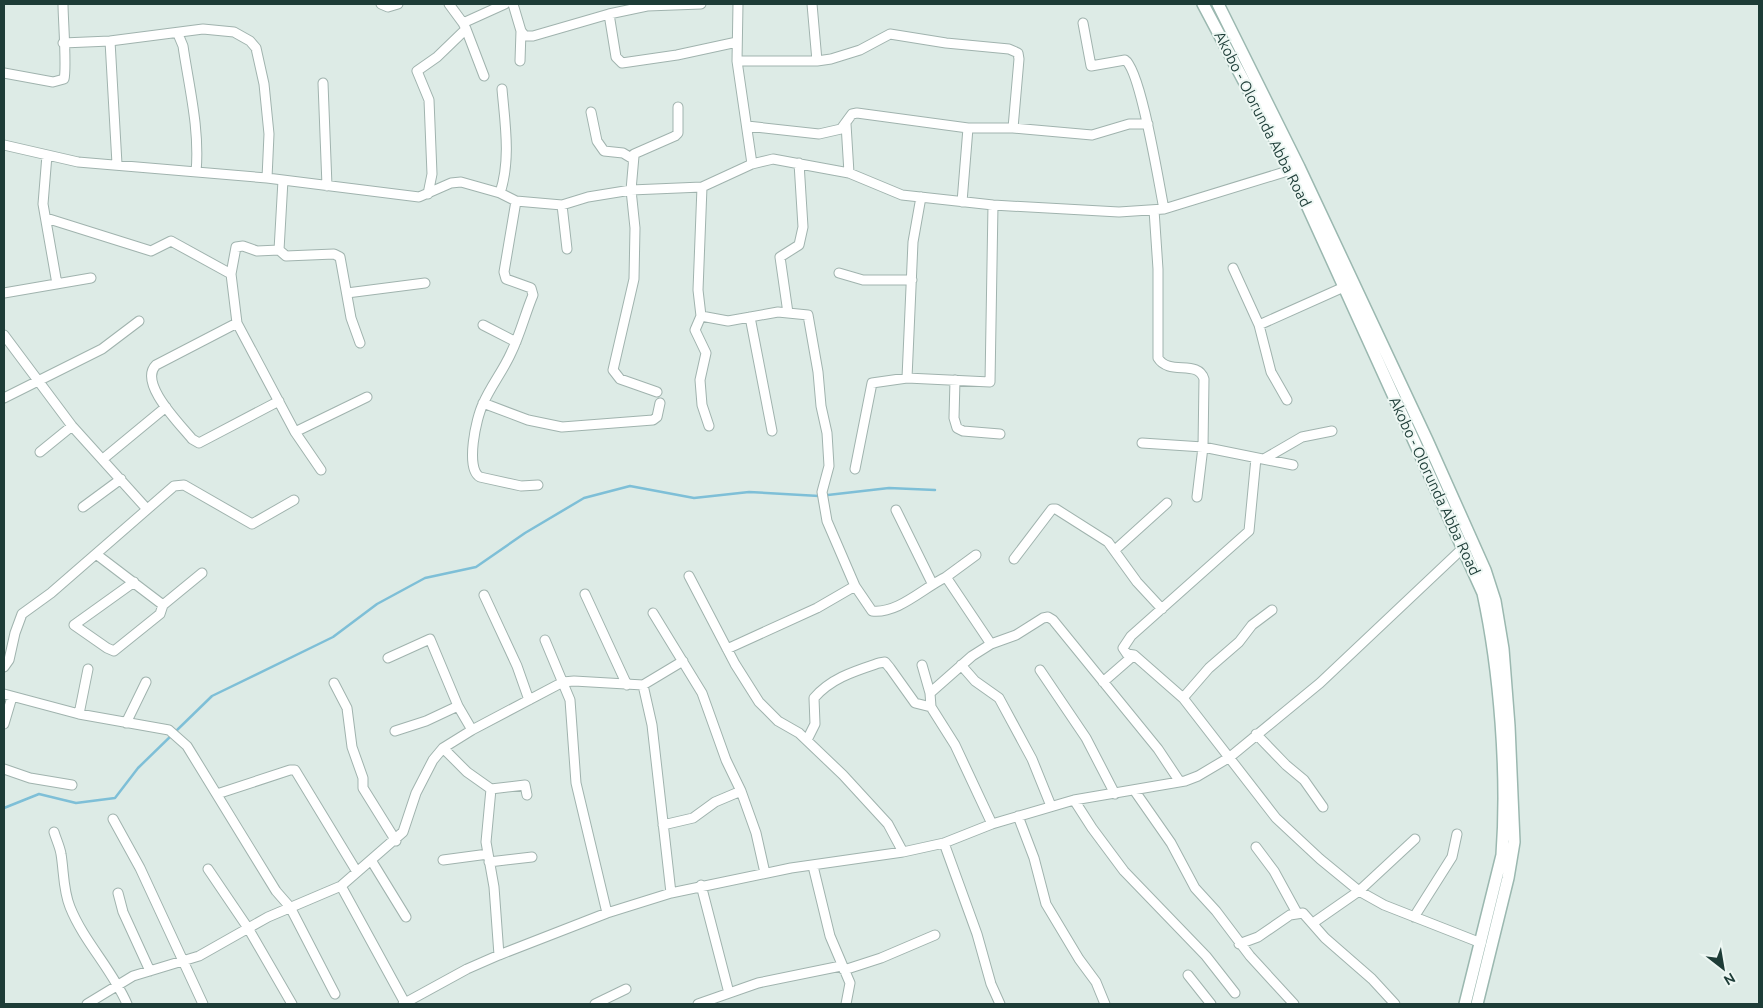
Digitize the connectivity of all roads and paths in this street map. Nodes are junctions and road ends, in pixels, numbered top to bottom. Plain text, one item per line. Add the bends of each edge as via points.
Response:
1 (63, 4) edge
2 (381, 4) edge
3 (398, 4) edge
4 (449, 4) edge
5 (505, 4) edge
6 (512, 4) edge
7 (701, 4) edge
8 (738, 4) edge
9 (812, 4) edge
10 (1203, 4) edge
11 (1220, 7) edge
12 (609, 14) junction
13 (1210, 16) junction
14 (1083, 23) dead end
15 (465, 26) junction
16 (521, 31) junction
17 (178, 34) junction
18 (110, 41) junction
19 (737, 42) junction
20 (63, 43) junction
21 (520, 61) dead end
22 (737, 61) junction
23 (817, 61) junction
24 (4, 73) edge
25 (484, 76) dead end
26 (323, 83) dead end
27 (502, 89) dead end
28 (678, 106) dead end
29 (591, 112) dead end
30 (846, 124) junction
31 (1148, 124) junction
32 (747, 126) junction
33 (968, 128) junction
34 (1013, 128) junction
35 (4, 145) edge
36 (47, 155) junction
37 (634, 159) junction
38 (799, 163) junction
39 (117, 164) junction
40 (752, 164) junction
41 (1291, 170) junction
42 (196, 172) junction
43 (849, 173) junction
44 (267, 178) junction
45 (283, 180) junction
46 (328, 186) junction
47 (702, 187) junction
48 (631, 190) junction
49 (500, 193) junction
50 (428, 194) junction
51 (921, 198) junction
52 (516, 201) junction
53 (962, 202) junction
54 (562, 205) junction
55 (993, 205) junction
56 (1159, 209) junction
57 (46, 218) junction
58 (276, 249) junction
59 (567, 249) dead end
60 (1233, 268) dead end
61 (839, 273) dead end
62 (231, 274) junction
63 (91, 278) dead end
64 (912, 280) junction
65 (424, 283) dead end
66 (57, 284) junction
67 (1344, 287) junction
68 (4, 293) edge
69 (347, 293) junction
70 (788, 313) junction
71 (701, 316) junction
72 (750, 317) junction
73 (139, 321) dead end
74 (237, 323) junction
75 (483, 325) dead end
76 (1259, 325) junction
77 (4, 335) edge
78 (516, 342) junction
79 (360, 343) dead end
80 (907, 378) junction
81 (955, 380) junction
82 (38, 382) junction
83 (656, 392) dead end
84 (367, 397) dead end
85 (4, 398) edge
86 (1287, 400) dead end
87 (279, 401) junction
88 (483, 403) junction
89 (660, 403) dead end
90 (166, 407) junction
91 (72, 426) junction
92 (709, 426) dead end
93 (772, 430) dead end
94 (1332, 431) dead end
95 (295, 432) junction
96 (1000, 434) dead end
97 (1142, 443) dead end
98 (1203, 447) junction
99 (40, 452) dead end
100 (1260, 458) junction
101 (103, 459) junction
102 (1293, 465) dead end
103 (855, 469) dead end
104 (321, 470) dead end
105 (121, 479) junction
106 (538, 485) dead end
107 (1197, 498) dead end
108 (294, 500) dead end
109 (1167, 503) dead end
110 (83, 507) dead end
111 (146, 508) junction
112 (896, 510) dead end
113 (1463, 548) junction
114 (1115, 550) junction
115 (96, 554) junction
116 (976, 555) dead end
117 (1014, 559) dead end
118 (202, 573) dead end
119 (689, 576) dead end
120 (946, 577) junction
121 (134, 582) junction
122 (932, 583) junction
123 (855, 586) junction
124 (585, 594) dead end
125 (484, 595) dead end
126 (163, 605) junction
127 (1162, 609) junction
128 (1272, 610) dead end
129 (653, 614) dead end
130 (545, 640) dead end
131 (991, 644) junction
132 (727, 649) junction
133 (1134, 655) junction
134 (388, 658) dead end
135 (683, 661) junction
136 (922, 665) dead end
137 (962, 666) junction
138 (4, 667) edge
139 (88, 670) dead end
140 (1040, 670) dead end
141 (146, 682) dead end
142 (563, 682) junction
143 (1103, 682) junction
144 (334, 683) dead end
145 (643, 685) junction
146 (627, 686) junction
147 (930, 694) junction
148 (8, 696) edge
149 (1183, 698) junction
150 (529, 700) junction
151 (458, 706) junction
152 (932, 707) junction
153 (80, 714) junction
154 (126, 723) junction
155 (4, 724) edge
156 (395, 730) dead end
157 (472, 730) junction
158 (1256, 734) junction
159 (807, 740) junction
160 (443, 748) junction
161 (1230, 757) junction
162 (4, 769) edge
163 (1180, 782) junction
164 (1508, 783) junction
165 (72, 785) dead end
166 (491, 789) junction
167 (1134, 790) junction
168 (741, 791) junction
169 (217, 794) junction
170 (1115, 794) junction
171 (527, 795) dead end
172 (1074, 800) junction
173 (1051, 806) junction
174 (1323, 807) dead end
175 (1018, 816) junction
176 (113, 819) dead end
177 (992, 824) junction
178 (663, 825) junction
179 (54, 832) dead end
180 (1457, 834) dead end
181 (1415, 839) dead end
182 (396, 841) junction
183 (944, 843) junction
184 (1256, 847) dead end
185 (903, 852) junction
186 (532, 857) dead end
187 (488, 858) junction
188 (371, 860) junction
189 (443, 860) dead end
190 (813, 866) junction
191 (208, 869) dead end
192 (357, 872) junction
193 (765, 873) junction
194 (701, 885) junction
195 (341, 886) junction
196 (1359, 891) junction
197 (118, 893) dead end
198 (671, 893) junction
199 (290, 908) junction
200 (1297, 912) junction
201 (607, 913) junction
202 (406, 917) dead end
203 (1414, 917) junction
204 (1313, 923) junction
205 (248, 928) junction
206 (935, 934) dead end
207 (1481, 942) junction
208 (1239, 944) junction
209 (499, 955) junction
210 (184, 961) junction
211 (842, 968) junction
212 (150, 971) junction
213 (1188, 975) dead end
214 (118, 983) junction
215 (626, 989) dead end
216 (729, 993) junction
217 (1236, 993) dead end
218 (335, 994) dead end
219 (87, 1004) edge
220 (127, 1004) edge
221 (203, 1004) edge
222 (292, 1004) edge
223 (404, 1004) edge
224 (596, 1004) edge
225 (701, 1004) edge
226 (846, 1004) edge
227 (1000, 1004) edge
228 (1105, 1004) edge
229 (1210, 1004) edge
230 (1294, 1004) edge
231 (1395, 1004) edge
232 (1465, 1004) edge
233 (1477, 1004) edge

1 - 20 street
2 - 3 street via 388,7
4 - 15 street
5 - 15 street
6 - 16 street
7 - 12 street via 647,6
8 - 19 street
9 - 23 street
10 - 13 main road, Akobo - Olorunda Abba Road
11 - 13 main road
11 - 164 main road, Akobo - Olorunda Abba Road via 1384,347 1485,570 1500,628
12 - 16 street via 548,34 525,36
12 - 19 street via 616,57 622,63
13 - 41 main road, Akobo - Olorunda Abba Road
14 - 31 street via 1091,66 1120,60 1129,62
15 - 25 street
15 - 50 street via 437,57 417,71 429,100 432,174
16 - 21 street
17 - 18 street
17 - 42 street via 183,46 195,122
17 - 44 street via 203,29 229,31 250,41 256,48 264,84 269,134
18 - 20 street
18 - 39 street
19 - 22 street
20 - 24 street via 64,79
22 - 23 street
22 - 32 street
23 - 34 street via 850,54 890,34 1014,50 1019,59
26 - 46 street
27 - 49 street via 507,160
28 - 37 street via 678,133 634,154
29 - 37 street via 597,141 602,149
30 - 32 street via 835,132 819,134
30 - 33 street via 852,114 857,113
30 - 43 street
31 - 34 street via 1129,124 1092,135
31 - 56 street
32 - 40 street
33 - 34 street
33 - 53 street
35 - 36 street
36 - 39 street via 78,162
36 - 57 street via 43,204
37 - 48 street
38 - 40 street via 773,160
38 - 43 street
38 - 70 street via 804,227 799,245 780,257
39 - 42 street
40 - 47 street
41 - 56 street
41 - 67 main road, Akobo - Olorunda Abba Road
42 - 44 street
43 - 51 street via 891,192
44 - 45 street
45 - 46 street
45 - 58 street
46 - 50 street via 419,197
47 - 48 street
47 - 71 street via 698,290
48 - 54 street
48 - 83 street via 634,279 613,370 620,379
49 - 50 street via 461,182
49 - 52 street
51 - 53 street
51 - 64 street via 913,242
52 - 54 street
52 - 78 street via 504,272 506,279 531,288 533,295
53 - 55 street
54 - 59 street
55 - 56 street via 1119,212
55 - 81 street via 990,382
56 - 98 street via 1158,358 1167,366 1198,369 1202,373
57 - 62 street via 151,251 171,241
57 - 66 street
58 - 62 street via 257,251 237,246
58 - 69 street via 286,256 338,255
60 - 76 street
61 - 64 street via 863,280
62 - 74 street
63 - 66 street
64 - 80 street
65 - 69 street
66 - 68 street
67 - 76 street
67 - 113 main road, Akobo - Olorunda Abba Road
69 - 79 street
70 - 72 street via 769,312
70 - 123 street via 806,314 810,318 827,433 829,466 822,487 823,502 828,528
71 - 72 street via 728,321
71 - 92 street via 695,330 706,353 700,380 702,405
72 - 93 street
73 - 82 street via 102,349
74 - 87 street
74 - 90 street via 152,369 152,382
75 - 78 street
76 - 86 street via 1267,363
77 - 82 street
78 - 88 street
80 - 81 street
80 - 103 street via 875,381 869,387
81 - 96 street via 954,418 957,428
82 - 85 street
82 - 91 street
84 - 95 street
87 - 90 street via 199,444
87 - 95 street
88 - 89 street via 528,420 574,428 653,420 657,417
88 - 106 street via 474,442 473,472 480,477 513,484
90 - 101 street
91 - 99 street
91 - 101 street
94 - 100 street via 1302,437
95 - 104 street
97 - 98 street
98 - 100 street
98 - 107 street
100 - 102 street
100 - 127 street via 1249,531
101 - 105 street
105 - 110 street
105 - 111 street
108 - 111 street via 252,524 179,484
109 - 114 street
111 - 115 street
112 - 122 street
113 - 158 street via 1320,683
113 - 164 main road, Akobo - Olorunda Abba Road via 1483,593 1490,627
114 - 117 street via 1108,542 1052,509
114 - 127 street via 1137,582
115 - 121 street
115 - 138 street via 22,614
116 - 120 street
118 - 126 street
119 - 132 street
120 - 122 street
120 - 131 street
121 - 126 street
121 - 126 street via 74,625 114,651 160,614
122 - 123 street via 901,604 879,612 872,611
123 - 132 street via 818,608
124 - 146 street
125 - 150 street
127 - 133 street via 1125,643 1127,654
128 - 149 street via 1208,668
129 - 135 street
130 - 142 street
131 - 137 street
131 - 143 street via 1016,635 1048,617
132 - 159 street via 766,711
133 - 143 street
133 - 149 street
134 - 151 street via 430,639
135 - 145 street
135 - 168 street via 702,693
136 - 147 street
137 - 147 street
137 - 173 street via 975,681 999,698 1032,759
139 - 153 street
140 - 170 street via 1081,730
141 - 154 street
142 - 146 street
142 - 150 street
142 - 201 street via 570,700 576,783
143 - 163 street via 1158,749
144 - 182 street via 347,708 352,747 363,778 363,788
145 - 146 street
145 - 178 street via 652,725
147 - 152 street
148 - 153 street
148 - 155 street
149 - 161 street
150 - 157 street
151 - 156 street via 426,721
151 - 157 street
152 - 159 street via 915,703 885,662 879,663 845,675 822,688 814,698 815,724
152 - 177 street via 955,745
153 - 154 street
154 - 169 street via 169,730 187,746
157 - 160 street
158 - 161 street
158 - 174 street via 1304,780
159 - 185 street via 878,811
160 - 166 street via 467,772
160 - 182 street via 433,760 416,794 404,832
161 - 163 street via 1198,776
161 - 196 street via 1281,823
162 - 165 street via 30,778
163 - 167 street
164 - 207 main road, Akobo - Olorunda Abba Road via 1502,855
164 - 233 main road, Akobo - Olorunda Abba Road via 1514,842 1512,859
166 - 171 street via 525,785
166 - 187 street via 485,833
167 - 170 street
167 - 208 street via 1171,843 1195,888
168 - 178 street via 715,802 693,818
168 - 193 street via 756,833
169 - 192 street via 295,770
169 - 199 street
170 - 172 street
172 - 173 street
172 - 217 street via 1124,871 1206,956
173 - 175 street
175 - 177 street
175 - 228 street via 1034,858 1046,904 1096,982
176 - 210 street
177 - 183 street
178 - 198 street
179 - 214 street via 61,854 62,876 75,918
180 - 203 street via 1452,857
181 - 196 street
182 - 188 street
183 - 185 street
183 - 227 street
184 - 200 street
185 - 190 street
186 - 187 street
187 - 189 street
187 - 209 street via 494,887
188 - 192 street
188 - 202 street
190 - 193 street
190 - 211 street via 830,936
191 - 205 street
192 - 195 street
193 - 194 street
194 - 198 street
194 - 216 street
195 - 199 street
195 - 223 street
196 - 203 street
196 - 204 street
197 - 212 street via 123,912
198 - 201 street
199 - 205 street
199 - 218 street
200 - 204 street via 1303,913
200 - 208 street via 1258,937
201 - 209 street
203 - 207 street
204 - 231 street
205 - 210 street
205 - 222 street
206 - 211 street via 881,958
207 - 232 main road, Akobo - Olorunda Abba Road
208 - 230 street
209 - 223 street
210 - 212 street
210 - 221 street
211 - 216 street via 758,983
211 - 226 street via 850,982
212 - 214 street
213 - 229 street
214 - 219 street
214 - 220 street
215 - 224 street
216 - 225 street

